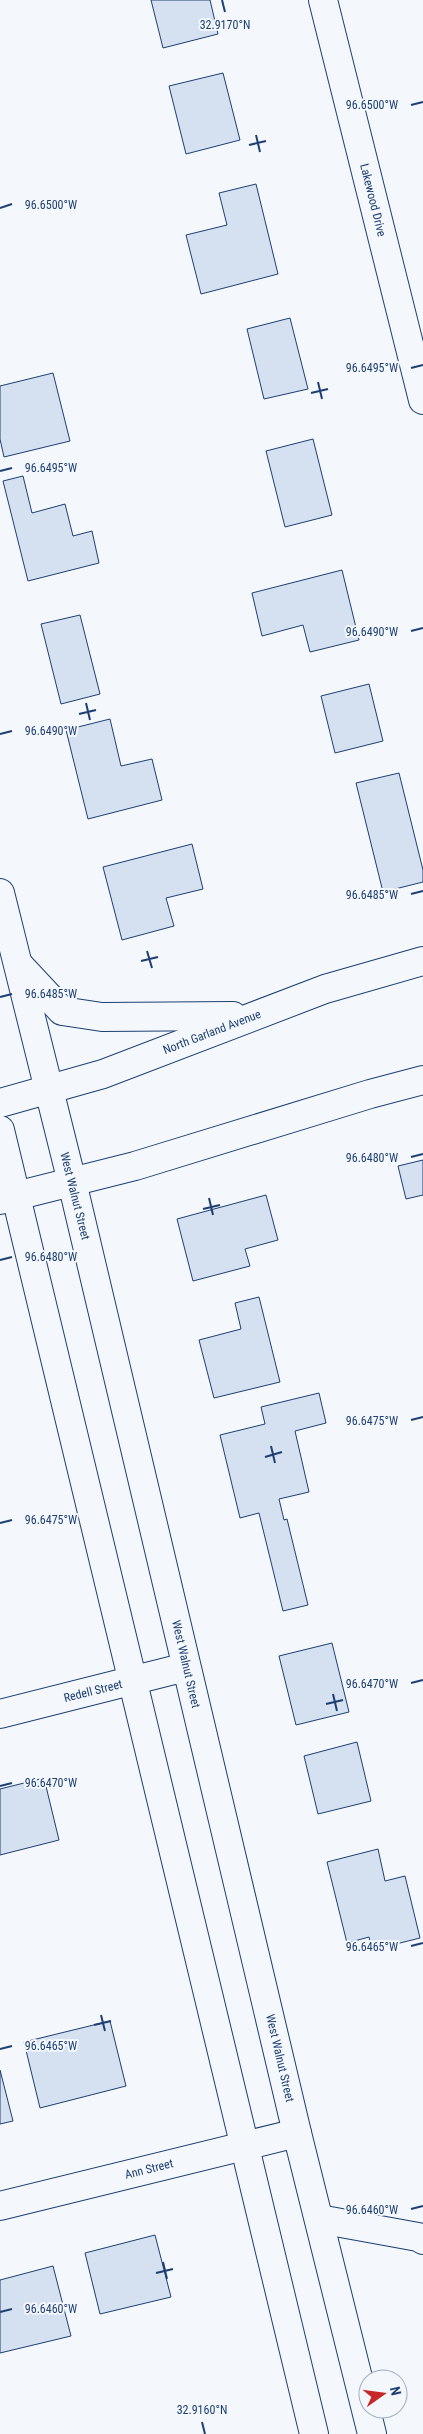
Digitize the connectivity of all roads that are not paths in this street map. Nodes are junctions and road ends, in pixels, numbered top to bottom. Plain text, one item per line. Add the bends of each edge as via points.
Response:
1 (323, 0) edge
2 (423, 400) edge
3 (0, 893) edge
4 (423, 961) edge
5 (17, 964) junction
6 (255, 1016) junction
7 (423, 1080) edge
8 (48, 1090) junction
9 (0, 1103) edge
10 (0, 1130) edge
11 (72, 1182) junction
12 (8, 1198) edge
13 (186, 1667) junction
14 (133, 1682) junction
15 (0, 1714) edge
16 (298, 2133) junction
17 (243, 2145) junction
18 (0, 2206) edge
19 (319, 2218) junction
20 (423, 2240) edge
21 (314, 2434) edge
22 (372, 2434) edge

1 - 2 main road, Lakewood Drive
3 - 5 main road, West Walnut Street
4 - 6 main road, North Garland Avenue via 325,989
5 - 6 main road via 62,1011 102,1017
5 - 8 main road, West Walnut Street
6 - 8 main road, North Garland Avenue via 103,1074
7 - 11 main road
8 - 9 main road, North Garland Avenue
8 - 11 main road, West Walnut Street
10 - 12 main road
11 - 12 main road
11 - 13 main road, West Walnut Street
12 - 14 main road
13 - 14 main road, Redell Street
13 - 16 main road, West Walnut Street
14 - 15 main road, Redell Street
14 - 17 main road
16 - 17 main road, Ann Street
16 - 19 main road, West Walnut Street
17 - 18 main road, Ann Street
17 - 21 main road
19 - 20 main road via 418,2236
19 - 22 main road, West Walnut Street

